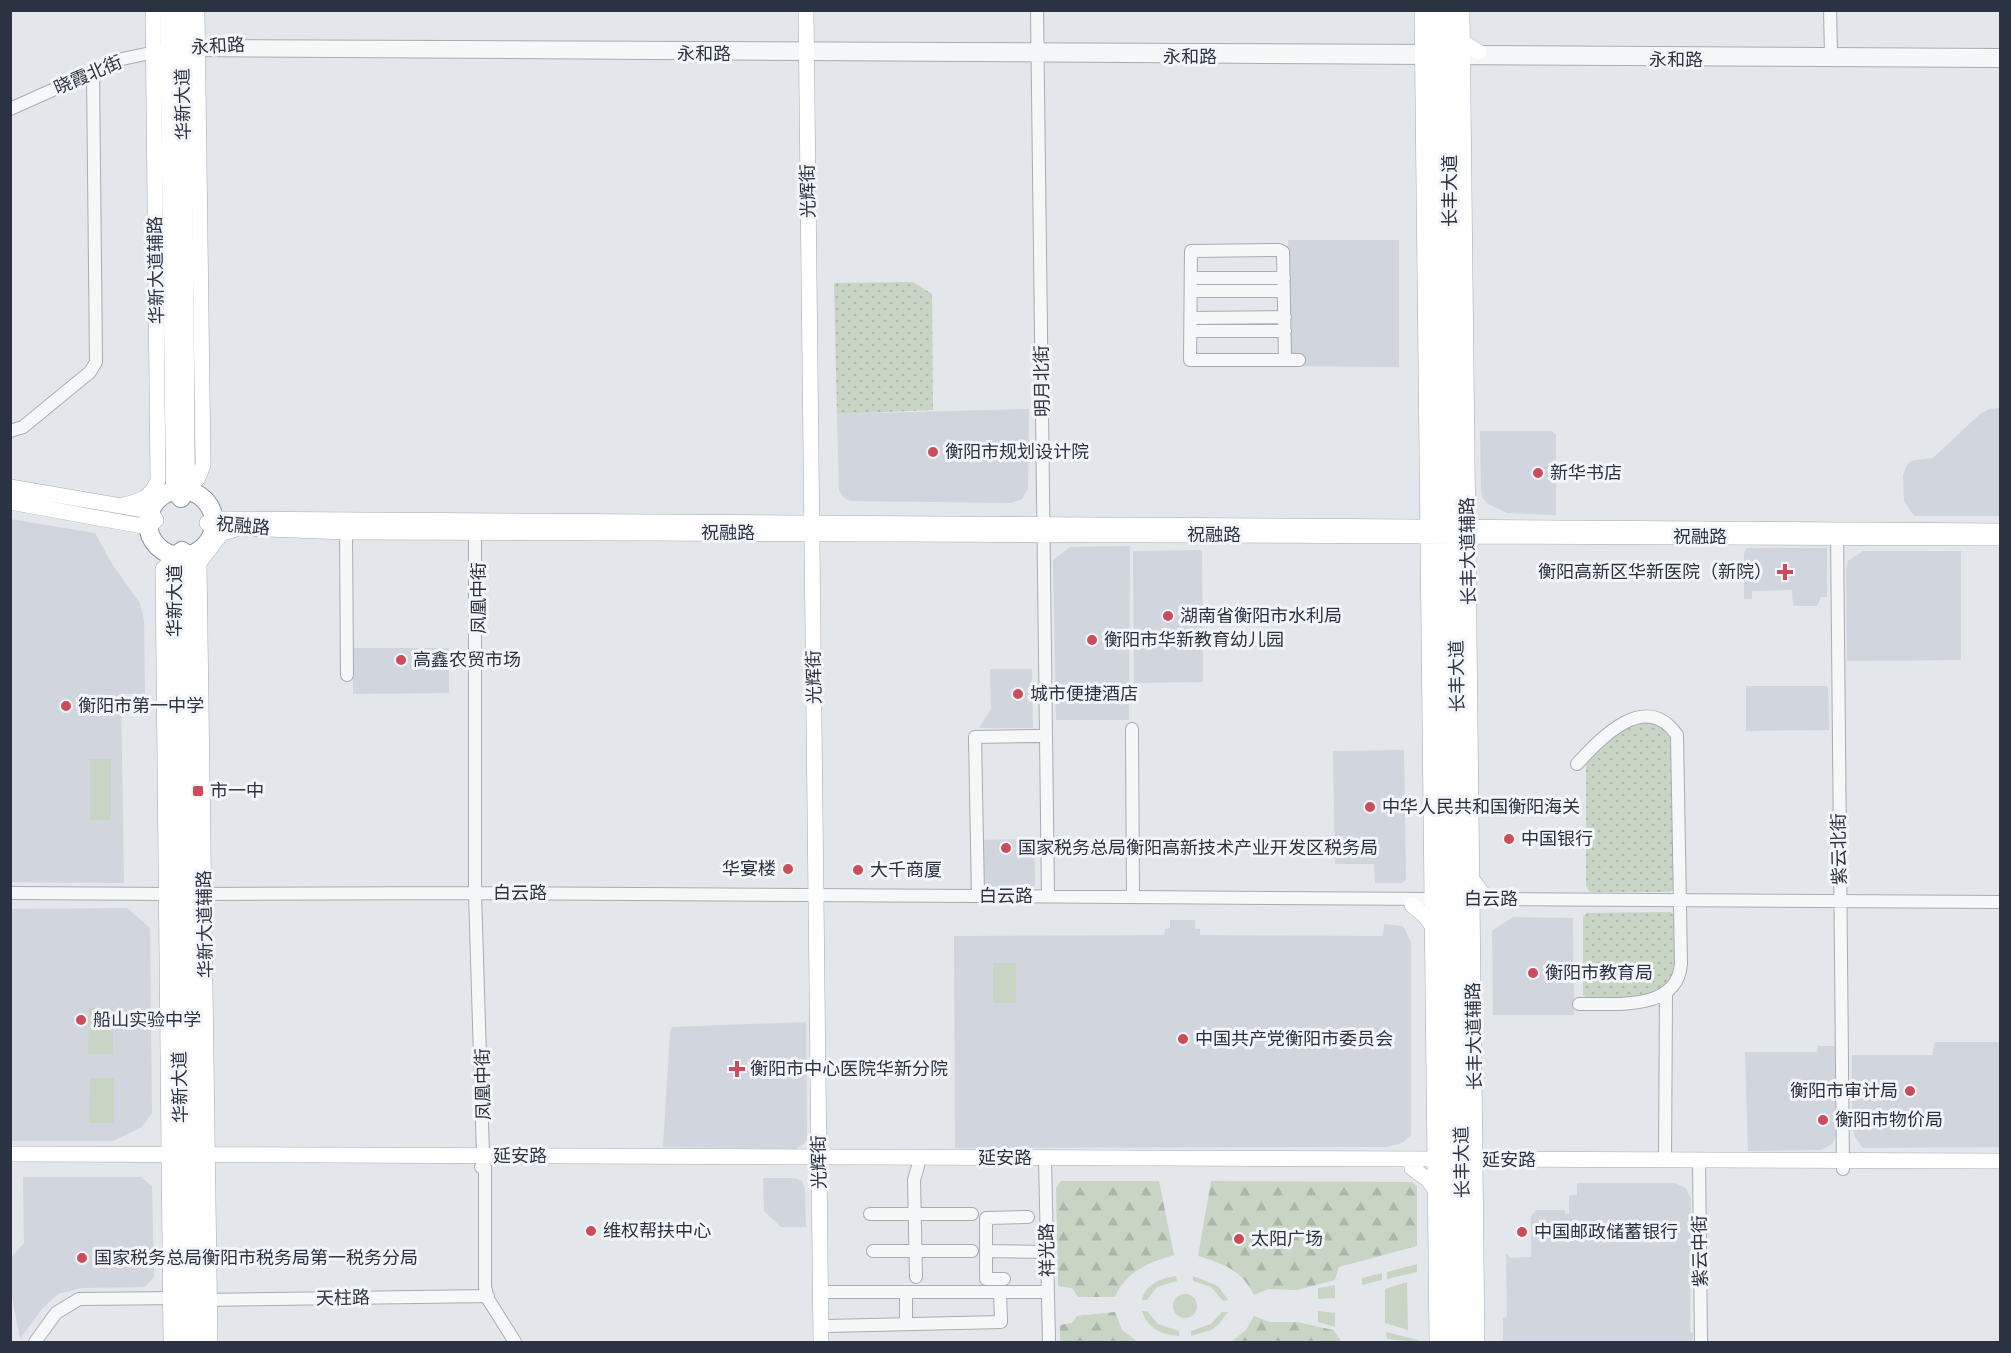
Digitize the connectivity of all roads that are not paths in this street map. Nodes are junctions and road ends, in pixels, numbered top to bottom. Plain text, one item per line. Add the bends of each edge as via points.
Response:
1 (153, 10) edge
2 (169, 10) edge
3 (182, 10) edge
4 (197, 10) edge
5 (806, 10) edge
6 (812, 10) edge
7 (1032, 10) edge
8 (1037, 10) edge
9 (1422, 10) edge
10 (1436, 10) edge
11 (1448, 10) edge
12 (1462, 10) edge
13 (1830, 10) edge
14 (1838, 10) edge
15 (180, 49) junction
16 (809, 51) junction
17 (1035, 52) junction
18 (1445, 53) junction
19 (1482, 55) junction
20 (2001, 55) edge
21 (1834, 56) junction
22 (2001, 61) edge
23 (93, 72) junction
24 (1462, 81) junction
25 (10, 109) edge
26 (1457, 206) junction
27 (1191, 285) junction
28 (1284, 285) junction
29 (1438, 303) junction
30 (1284, 317) junction
31 (1191, 318) junction
32 (1191, 331) junction
33 (1285, 331) junction
34 (1285, 360) junction
35 (1299, 360) dead end
36 (10, 431) edge
37 (10, 487) edge
38 (181, 493) junction
39 (1454, 496) junction
40 (1427, 500) junction
41 (10, 502) edge
42 (120, 506) junction
43 (1467, 508) junction
44 (152, 520) junction
45 (212, 523) junction
46 (242, 528) junction
47 (476, 528) junction
48 (815, 528) junction
49 (1041, 529) junction
50 (1403, 531) junction
51 (1490, 531) junction
52 (2001, 531) edge
53 (346, 532) junction
54 (1446, 533) junction
55 (1837, 534) junction
56 (2001, 538) edge
57 (181, 554) junction
58 (1468, 559) junction
59 (347, 675) dead end
60 (1132, 729) dead end
61 (1039, 736) junction
62 (1577, 764) dead end
63 (1471, 793) junction
64 (1458, 823) junction
65 (1459, 851) junction
66 (1432, 872) junction
67 (1472, 880) junction
68 (10, 893) edge
69 (978, 896) junction
70 (1044, 896) junction
71 (185, 897) junction
72 (478, 897) junction
73 (1133, 897) junction
74 (10, 898) edge
75 (819, 898) junction
76 (1413, 902) junction
77 (1460, 902) junction
78 (2001, 902) edge
79 (1680, 903) junction
80 (1840, 904) junction
81 (2001, 908) edge
82 (1432, 925) junction
83 (1446, 949) junction
84 (1666, 994) junction
85 (1579, 1004) dead end
86 (1461, 1113) junction
87 (1434, 1125) junction
88 (1476, 1139) junction
89 (10, 1154) edge
90 (189, 1159) junction
91 (483, 1160) junction
92 (1665, 1160) junction
93 (822, 1161) junction
94 (2001, 1161) edge
95 (10, 1162) edge
96 (1045, 1162) junction
97 (1412, 1163) junction
98 (1455, 1164) junction
99 (1496, 1164) junction
100 (1699, 1165) junction
101 (1843, 1165) junction
102 (918, 1166) junction
103 (2001, 1170) edge
104 (1434, 1187) junction
105 (1476, 1192) junction
106 (870, 1214) dead end
107 (915, 1214) junction
108 (972, 1214) dead end
109 (1449, 1214) junction
110 (1028, 1217) dead end
111 (873, 1251) dead end
112 (915, 1251) junction
113 (972, 1251) dead end
114 (986, 1251) junction
115 (1047, 1252) junction
116 (916, 1277) dead end
117 (1002, 1285) junction
118 (826, 1292) junction
119 (906, 1292) junction
120 (1048, 1292) junction
121 (485, 1296) junction
122 (191, 1299) junction
123 (1465, 1302) junction
124 (906, 1323) junction
125 (827, 1326) junction
126 (1464, 1336) edge
127 (36, 1342) edge
128 (171, 1342) edge
129 (184, 1342) edge
130 (200, 1342) edge
131 (210, 1342) edge
132 (510, 1342) edge
133 (515, 1342) edge
134 (822, 1342) edge
135 (827, 1342) edge
136 (1049, 1342) edge
137 (1437, 1342) edge
138 (1450, 1342) edge
139 (1477, 1342) edge
140 (1701, 1342) edge

1 - 15 main road, 华新大道辅路
2 - 15 highway, 华新大道
3 - 15 highway, 华新大道
4 - 15 main road, 华新大道辅路
5 - 16 main road, 光辉街
6 - 16 main road, 光辉街
7 - 17 street, 明月北街
8 - 17 street, 明月北街
9 - 18 main road, 长丰大道辅路
10 - 18 main road, 长丰大道
11 - 18 main road, 长丰大道
12 - 18 main road, 长丰大道辅路
13 - 21 street
14 - 21 street
15 - 16 street, 永和路
15 - 23 street, 晓霞北街 via 122,59
15 - 38 highway, 华新大道
15 - 38 highway, 华新大道 via 193,285
15 - 42 main road, 华新大道辅路 via 158,480 151,494
16 - 17 street, 永和路
16 - 48 main road, 光辉街
17 - 18 street, 永和路
17 - 49 street, 明月北街
18 - 19 main road
18 - 24 main road, 长丰大道辅路
18 - 26 main road, 长丰大道
18 - 29 main road, 长丰大道
19 - 21 street, 永和路
19 - 24 main road
20 - 21 street, 永和路
21 - 22 street, 永和路
23 - 25 street, 晓霞北街
23 - 36 street via 96,362 90,372 23,427
24 - 26 main road, 长丰大道辅路
26 - 29 main road, 长丰大道
26 - 43 main road, 长丰大道辅路
27 - 28 street
27 - 28 street via 1191,250 1279,250 1284,258
27 - 31 street
28 - 30 street
29 - 39 main road, 长丰大道
29 - 40 main road, 长丰大道辅路
29 - 54 main road, 长丰大道
30 - 31 street
30 - 33 street
31 - 32 street
32 - 33 street
32 - 34 street via 1190,360
33 - 34 street
34 - 35 street
37 - 42 main road
38 - 44 highway via 165,494
38 - 45 highway via 205,500
39 - 43 main road
39 - 54 main road, 长丰大道
40 - 50 main road via 1422,514
40 - 54 main road, 长丰大道辅路
41 - 44 main road
42 - 44 main road
43 - 51 main road
43 - 54 main road, 长丰大道辅路
44 - 57 highway via 160,540
45 - 46 main road, 祝融路
45 - 47 main road, 祝融路
45 - 57 highway via 206,546
46 - 53 main road, 祝融路
46 - 71 main road, 华新大道辅路 via 222,533 199,563
47 - 48 main road, 祝融路
47 - 53 main road, 祝融路
47 - 72 street, 凤凰中街
48 - 49 main road, 祝融路
48 - 75 main road, 光辉街
49 - 50 main road, 祝融路
49 - 61 street, 明月北街
49 - 70 street, 明月北街
50 - 54 main road, 祝融路
50 - 54 main road
51 - 54 main road, 祝融路
51 - 55 main road, 祝融路
51 - 58 main road
52 - 55 main road, 祝融路
53 - 59 street
54 - 58 main road, 长丰大道辅路
54 - 64 main road, 长丰大道
54 - 66 main road, 长丰大道辅路
54 - 77 main road, 长丰大道 via 1442,563
55 - 56 main road, 祝融路
55 - 80 street, 紫云北街
57 - 71 highway, 华新大道
57 - 71 main road, 华新大道辅路 via 163,569
58 - 63 main road, 长丰大道辅路
60 - 73 street
61 - 69 street via 975,737
61 - 70 street, 明月北街
62 - 79 street via 1604,735 1635,717 1656,718 1677,735
63 - 64 main road
63 - 67 main road, 长丰大道辅路
64 - 65 main road, 长丰大道
65 - 67 main road
65 - 77 main road, 长丰大道
66 - 76 main road via 1428,887
66 - 77 main road, 长丰大道辅路
67 - 77 main road, 长丰大道辅路
68 - 71 street, 白云路
69 - 70 street, 白云路
69 - 75 street, 白云路
70 - 73 street, 白云路
71 - 72 street, 白云路
71 - 74 street, 白云路
71 - 90 highway, 华新大道
71 - 90 main road, 华新大道辅路
72 - 75 street, 白云路
72 - 91 street, 凤凰中街
73 - 76 street, 白云路
75 - 76 street, 白云路
75 - 93 main road, 光辉街
76 - 77 street, 白云路
76 - 82 main road
77 - 79 street, 白云路
77 - 82 main road, 长丰大道辅路
77 - 83 main road, 长丰大道
77 - 86 main road, 长丰大道
77 - 88 main road, 长丰大道辅路 via 1473,933
78 - 80 street, 白云路
79 - 80 street, 白云路
79 - 84 street via 1681,972
80 - 81 street, 白云路
80 - 101 street, 紫云北街
82 - 83 main road
82 - 87 main road, 长丰大道辅路
83 - 98 main road, 长丰大道
84 - 85 street via 1633,1003
84 - 92 street
86 - 88 main road
86 - 98 main road, 长丰大道
87 - 97 main road via 1427,1152
87 - 98 main road, 长丰大道辅路
88 - 98 main road, 长丰大道辅路
88 - 99 main road
89 - 90 main road, 延安路
90 - 91 main road, 延安路
90 - 95 main road, 延安路
90 - 122 highway, 华新大道
90 - 122 main road, 华新大道辅路
91 - 93 main road, 延安路
91 - 121 street, 凤凰中街
92 - 99 main road, 延安路
92 - 100 main road, 延安路
93 - 96 main road, 延安路
93 - 102 main road, 延安路
93 - 118 main road, 光辉街
93 - 134 main road, 光辉街
94 - 101 main road, 延安路
96 - 97 main road, 延安路
96 - 102 main road, 延安路
96 - 115 street, 祥光路
97 - 98 main road, 延安路
97 - 104 main road
98 - 99 main road, 延安路
98 - 104 main road, 长丰大道辅路
98 - 105 main road, 长丰大道辅路
98 - 109 main road, 长丰大道
98 - 123 main road, 长丰大道
99 - 100 main road, 延安路
99 - 105 main road via 1480,1180
100 - 101 main road, 延安路
100 - 140 street, 紫云中街
101 - 103 main road, 延安路
102 - 107 street via 914,1180
104 - 109 main road
104 - 137 main road, 长丰大道辅路
105 - 123 main road, 长丰大道辅路 via 1476,1280
106 - 107 street
107 - 108 street
107 - 112 street
109 - 123 main road, 长丰大道
110 - 114 street via 986,1218
111 - 112 street
112 - 113 street
112 - 116 street
114 - 115 street
114 - 117 street via 986,1279
115 - 120 street, 祥光路
117 - 119 street
117 - 120 street
117 - 124 street via 1001,1322
118 - 119 street
118 - 125 main road, 光辉街
119 - 124 street
120 - 136 street, 祥光路
121 - 122 street, 天柱路
121 - 132 street, 凤凰中街
121 - 133 street, 凤凰中街
122 - 127 street, 天柱路 via 79,1299 56,1313
122 - 128 main road, 华新大道辅路
122 - 129 highway, 华新大道
122 - 130 highway, 华新大道
122 - 131 main road, 华新大道辅路
123 - 126 main road, 长丰大道
123 - 138 main road, 长丰大道
123 - 139 main road, 长丰大道辅路
124 - 125 street
125 - 135 main road, 光辉街

